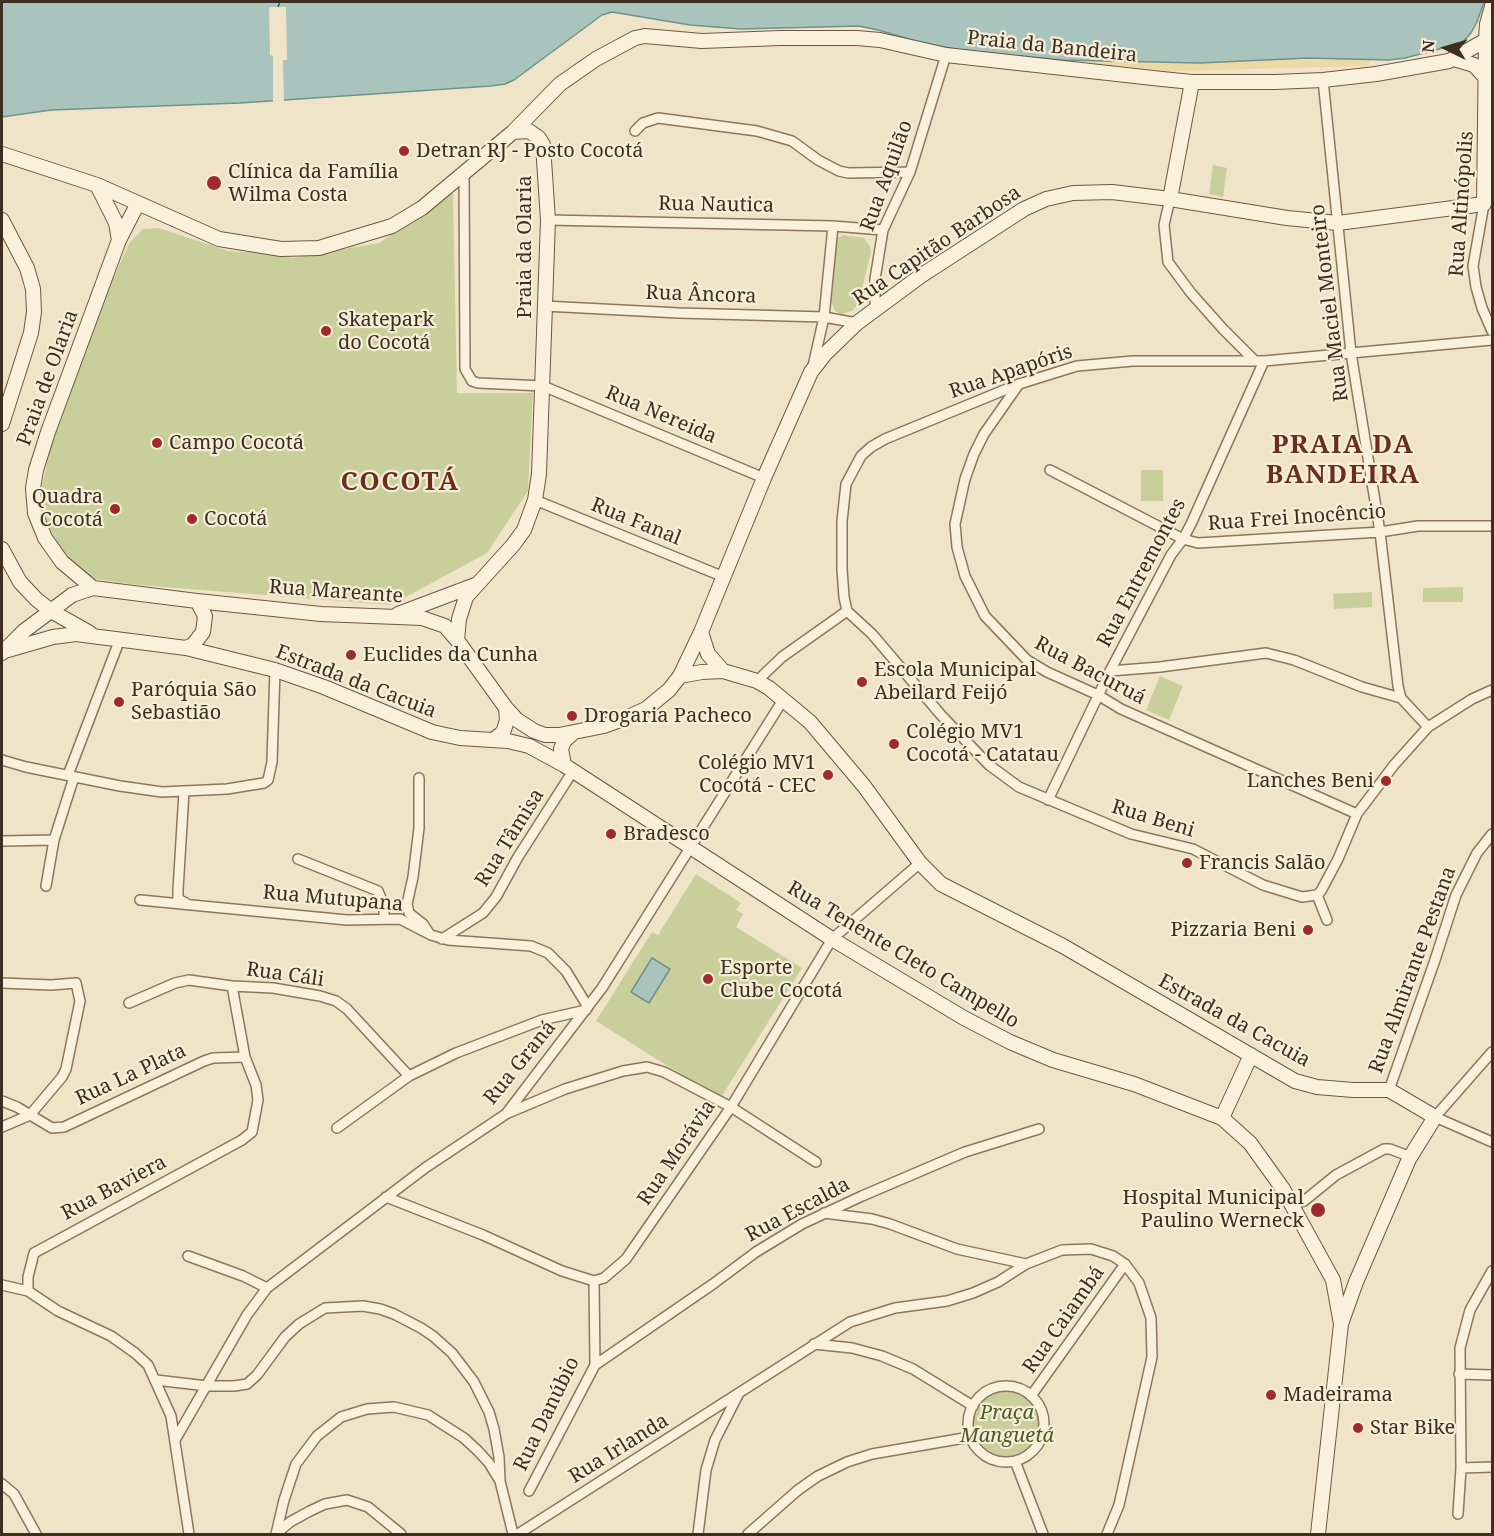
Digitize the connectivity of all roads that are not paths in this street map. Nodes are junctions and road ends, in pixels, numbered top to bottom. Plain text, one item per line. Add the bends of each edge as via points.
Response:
1 (1492, 6) edge
2 (1486, 40) junction
3 (946, 55) junction
4 (1454, 59) junction
5 (1487, 79) junction
6 (1323, 80) junction
7 (1192, 82) junction
8 (634, 131) dead end
9 (513, 132) junction
10 (3, 154) edge
11 (910, 172) junction
12 (464, 173) junction
13 (97, 185) junction
14 (1170, 199) junction
15 (138, 203) junction
16 (1484, 204) junction
17 (2, 220) edge
18 (548, 220) junction
19 (1338, 223) junction
20 (833, 226) junction
21 (883, 230) junction
22 (119, 240) junction
23 (544, 306) junction
24 (874, 312) junction
25 (824, 317) junction
26 (857, 323) junction
27 (1492, 331) edge
28 (1492, 340) edge
29 (1351, 353) junction
30 (1259, 360) junction
31 (811, 372) junction
32 (1019, 384) junction
33 (543, 386) junction
34 (2, 424) edge
35 (1050, 470) dead end
36 (764, 478) junction
37 (535, 500) junction
38 (1492, 526) edge
39 (1380, 532) junction
40 (1183, 539) junction
41 (2, 549) edge
42 (724, 577) junction
43 (475, 585) junction
44 (93, 588) junction
45 (197, 601) junction
46 (847, 610) junction
47 (51, 611) junction
48 (395, 615) junction
49 (701, 632) junction
50 (94, 635) junction
51 (120, 639) junction
52 (458, 640) junction
53 (186, 648) junction
54 (2, 653) edge
55 (275, 670) junction
56 (723, 671) junction
57 (1110, 671) junction
58 (680, 676) junction
59 (757, 681) junction
60 (1492, 690) edge
61 (1098, 695) junction
62 (1401, 698) junction
63 (783, 700) junction
64 (507, 708) junction
65 (1428, 727) junction
66 (573, 733) junction
67 (493, 740) junction
68 (2, 760) edge
69 (568, 768) junction
70 (71, 776) junction
71 (419, 778) dead end
72 (184, 792) junction
73 (1048, 800) junction
74 (1357, 814) junction
75 (1492, 834) edge
76 (54, 840) junction
77 (2, 841) edge
78 (690, 847) junction
79 (298, 859) dead end
80 (920, 863) junction
81 (46, 886) dead end
82 (1317, 895) junction
83 (140, 900) dead end
84 (186, 903) junction
85 (384, 919) junction
86 (1327, 920) dead end
87 (431, 935) junction
88 (442, 939) junction
89 (832, 939) junction
90 (2, 983) edge
91 (232, 986) junction
92 (129, 1003) dead end
93 (587, 1009) junction
94 (1492, 1052) edge
95 (1251, 1055) junction
96 (245, 1058) junction
97 (409, 1076) junction
98 (1389, 1090) junction
99 (2, 1101) edge
100 (731, 1107) junction
101 (506, 1114) junction
102 (1435, 1117) junction
103 (33, 1118) junction
104 (1222, 1118) junction
105 (2, 1127) edge
106 (337, 1128) dead end
107 (1039, 1129) dead end
108 (1492, 1142) edge
109 (1411, 1156) junction
110 (816, 1162) dead end
111 (386, 1197) junction
112 (1291, 1205) junction
113 (824, 1214) junction
114 (188, 1256) dead end
115 (1026, 1264) junction
116 (1125, 1264) junction
117 (1492, 1270) edge
118 (1333, 1280) junction
119 (594, 1281) junction
120 (1356, 1282) junction
121 (2, 1285) edge
122 (267, 1288) junction
123 (28, 1291) junction
124 (1341, 1324) junction
125 (814, 1344) junction
126 (596, 1365) junction
127 (1459, 1374) junction
128 (1492, 1375) edge
129 (156, 1380) junction
130 (207, 1386) junction
131 (740, 1393) junction
132 (1031, 1396) junction
133 (973, 1406) junction
134 (970, 1437) junction
135 (175, 1440) junction
136 (1015, 1461) junction
137 (1492, 1467) edge
138 (1461, 1468) junction
139 (500, 1481) junction
140 (2, 1484) edge
141 (529, 1491) dead end
142 (1458, 1514) dead end
143 (514, 1532) edge
144 (36, 1534) edge
145 (189, 1534) edge
146 (276, 1534) edge
147 (401, 1534) edge
148 (698, 1534) edge
149 (748, 1534) edge
150 (1043, 1534) edge
151 (1107, 1534) edge
152 (1318, 1534) edge

1 - 2 main road, Rua Altinópolis
2 - 4 main road, Praia da Bandeira
2 - 5 main road, Rua Altinópolis
3 - 7 main road, Praia da Bandeira
3 - 9 main road, Praia da Bandeira via 880,40 835,37 702,41 645,36 612,49 560,84
3 - 11 street, Rua Aquilão
4 - 5 main road via 1474,65
4 - 6 main road, Praia da Bandeira
5 - 16 main road, Rua Altinópolis
6 - 7 main road, Praia da Bandeira
6 - 19 street, Rua Maciel Monteiro
7 - 14 main road
8 - 11 street via 658,118 748,129 792,141 839,171
9 - 12 main road
9 - 18 main road, Praia da Olaria via 529,131 543,145
10 - 13 main road
11 - 21 street, Rua Aquilão
12 - 15 main road via 422,208 392,226 319,248 281,249 219,239
12 - 33 street via 467,376 478,383
13 - 15 main road
13 - 22 main road via 117,223
14 - 19 main road, Rua Capitão Barbosa
14 - 24 main road, Rua Capitão Barbosa via 1112,192 1073,193 1046,199 922,275
14 - 30 street via 1164,225 1168,262 1223,329
15 - 22 main road, Praia de Olaria
16 - 19 main road, Rua Capitão Barbosa
16 - 27 street, Rua Altinópolis via 1473,266 1482,308
17 - 34 main road via 27,267 34,312
18 - 20 street, Rua Nautica
18 - 23 main road, Praia da Olaria
19 - 29 street, Rua Maciel Monteiro
20 - 21 street, Rua Nautica
20 - 25 street
21 - 24 street, Rua Aquilão
22 - 44 main road, Praia de Olaria via 48,432 33,488 35,513 45,538 62,562
23 - 25 street, Rua Âncora
23 - 33 main road, Praia da Olaria
24 - 26 main road, Rua Capitão Barbosa
25 - 26 street, Rua Âncora
25 - 31 street
26 - 31 main road, Rua Capitão Barbosa
28 - 29 street, Rua Apapóris
29 - 30 street, Rua Apapóris
29 - 39 street, Rua Maciel Monteiro
30 - 32 street, Rua Apapóris via 1102,363 1077,366
30 - 40 street, Rua Entremontes
31 - 36 main road, Rua Capitão Barbosa
32 - 46 street, Rua Apapóris via 885,439 861,456 846,484 842,521
32 - 61 street, Rua Bacuruá via 984,435 968,471 955,524 957,547 965,576 985,616 1005,640 1027,660
33 - 36 street, Rua Nereida
33 - 37 main road, Praia da Olaria via 542,448
35 - 40 street, Rua Frei Inocêncio
36 - 42 main road, Rua Capitão Barbosa
37 - 42 street, Rua Fanal
37 - 43 main road, Praia da Olaria via 524,530
38 - 39 street, Rua Frei Inocêncio via 1418,526
39 - 40 street, Rua Frei Inocêncio via 1217,544
39 - 62 street, Rua Maciel Monteiro
40 - 57 street, Rua Entremontes
41 - 47 main road via 20,582
42 - 49 main road, Rua Capitão Barbosa
43 - 48 main road, Praia da Olaria
43 - 52 main road, Praia da Olaria via 462,606
44 - 45 main road, Rua Mareante
44 - 47 main road via 72,595
45 - 48 main road, Rua Mareante via 329,614
45 - 53 main road via 205,615 203,632
46 - 59 street via 782,657
46 - 73 street, Rua Beni via 989,765 1019,787
47 - 50 main road
47 - 54 main road
48 - 52 main road, Rua Mareante via 438,622
49 - 56 main road via 708,654
49 - 58 main road, Rua Capitão Barbosa
50 - 51 main road, Estrada da Cacuia
50 - 54 main road via 59,636
51 - 53 main road, Estrada da Cacuia
51 - 70 street
52 - 64 main road, Rua Mareante
53 - 55 main road, Estrada da Cacuia
55 - 67 main road, Estrada da Cacuia via 432,732
55 - 72 street via 268,780 258,785
56 - 58 main road, Estrada da Cacuia
56 - 59 main road, Estrada da Cacuia
57 - 61 street, Rua Entremontes
57 - 62 street via 1266,653
58 - 66 main road, Rua Capitão Barbosa via 646,709 604,726
59 - 63 main road, Estrada da Cacuia
60 - 65 street
61 - 73 street, Rua Entremontes
61 - 74 street, Rua Bacuruá via 1140,718
62 - 65 street
63 - 78 street, Rua Graná
63 - 80 main road, Estrada da Cacuia via 810,722 864,786
64 - 66 main road, Rua Mareante via 534,731
64 - 67 main road via 504,730
65 - 74 street
66 - 69 main road via 561,749
67 - 69 main road, Estrada da Cacuia via 529,746
68 - 70 street
69 - 78 main road, Rua Tenente Cleto Campello
69 - 88 street, Rua Tâmisa via 496,897 483,913
70 - 72 street via 143,790
70 - 76 street
71 - 87 street via 419,828 407,904 409,913
72 - 84 street via 177,890 178,899
73 - 82 street, Rua Beni via 1131,834 1192,849 1276,890 1302,897
74 - 82 street
75 - 98 street, Rua Almirante Pestana via 1477,853 1456,895
76 - 77 street
76 - 81 street
78 - 89 main road, Rua Tenente Cleto Campello
78 - 93 street, Rua Graná
79 - 85 street via 378,891
80 - 89 street, Rua Morávia
80 - 95 main road, Estrada da Cacuia via 941,884 1063,946
82 - 86 street
83 - 84 street, Rua Mutupana
84 - 85 street, Rua Mutupana via 347,920
85 - 87 street, Rua Mutupana via 400,920
87 - 88 street, Rua Mutupana
88 - 93 street, Rua Mutupana via 518,944 544,951 566,971
89 - 100 street, Rua Morávia
89 - 104 main road, Rua Tenente Cleto Campello via 1010,1042
90 - 103 street via 76,983 80,1001 66,1069
91 - 92 street, Rua Cáli via 189,980
91 - 96 street, Rua Baviera
91 - 97 street, Rua Cáli via 273,988 336,1001 358,1019
93 - 97 street via 542,1020
93 - 101 street, Rua Graná
94 - 102 street
95 - 98 main road, Estrada da Cacuia via 1295,1081 1317,1088
95 - 104 main road
96 - 103 street, Rua La Plata via 204,1061 64,1127 52,1128
96 - 123 street, Rua Baviera via 258,1100 252,1132 34,1253
97 - 106 street
98 - 102 main road
99 - 103 street, Rua La Plata
100 - 101 street via 647,1067 565,1089
100 - 110 street
100 - 119 street, Rua Morávia via 626,1259 604,1278
101 - 111 street, Rua Graná
102 - 108 street
102 - 109 main road
103 - 105 street
104 - 112 main road, Rua Tenente Cleto Campello via 1250,1143
107 - 113 street, Rua Escalda via 965,1152
109 - 112 street via 1384,1149 1336,1175 1304,1201
109 - 120 main road
111 - 119 street
111 - 122 street, Rua Graná
112 - 118 main road, Rua Tenente Cleto Campello
113 - 115 street via 872,1219 957,1249
113 - 126 street, Rua Escalda via 756,1252
114 - 122 street
115 - 116 street, Rua Irlanda via 1062,1250 1091,1249
115 - 125 street, Rua Irlanda via 973,1293 871,1315 850,1322
116 - 132 street, Rua Caiambá
116 - 151 street via 1139,1283 1150,1318 1152,1357 1119,1505
117 - 127 street via 1470,1310 1460,1348
118 - 120 main road via 1345,1285
118 - 124 main road, Rua Tenente Cleto Campello
119 - 126 street, Rua Danúbio
120 - 124 main road
121 - 123 street
122 - 130 street, Rua Graná
123 - 129 street via 58,1311 111,1336 148,1365
124 - 152 main road
125 - 131 street, Rua Irlanda
125 - 133 street via 882,1356 913,1369
126 - 141 street, Rua Danúbio
127 - 128 street
127 - 138 street
129 - 130 street
129 - 135 street via 171,1416
130 - 135 street, Rua Graná
130 - 139 street via 247,1384 292,1331 325,1308 363,1306 394,1314 433,1336 474,1382 494,1429
131 - 143 street, Rua Irlanda
131 - 148 street via 715,1440 706,1470
132 - 133 street via 1011,1386 999,1387 989,1390
132 - 136 street via 1039,1405 1044,1428 1035,1449
133 - 134 street via 969,1416
134 - 136 street via 983,1455 993,1460
134 - 149 street via 847,1462 798,1490
135 - 145 street
136 - 150 street
137 - 138 street
138 - 142 street
139 - 143 street
139 - 146 street via 489,1463 464,1438 428,1415 394,1407 358,1411 329,1425 296,1464
140 - 144 street via 14,1494
146 - 147 street via 310,1511 347,1500 368,1507

